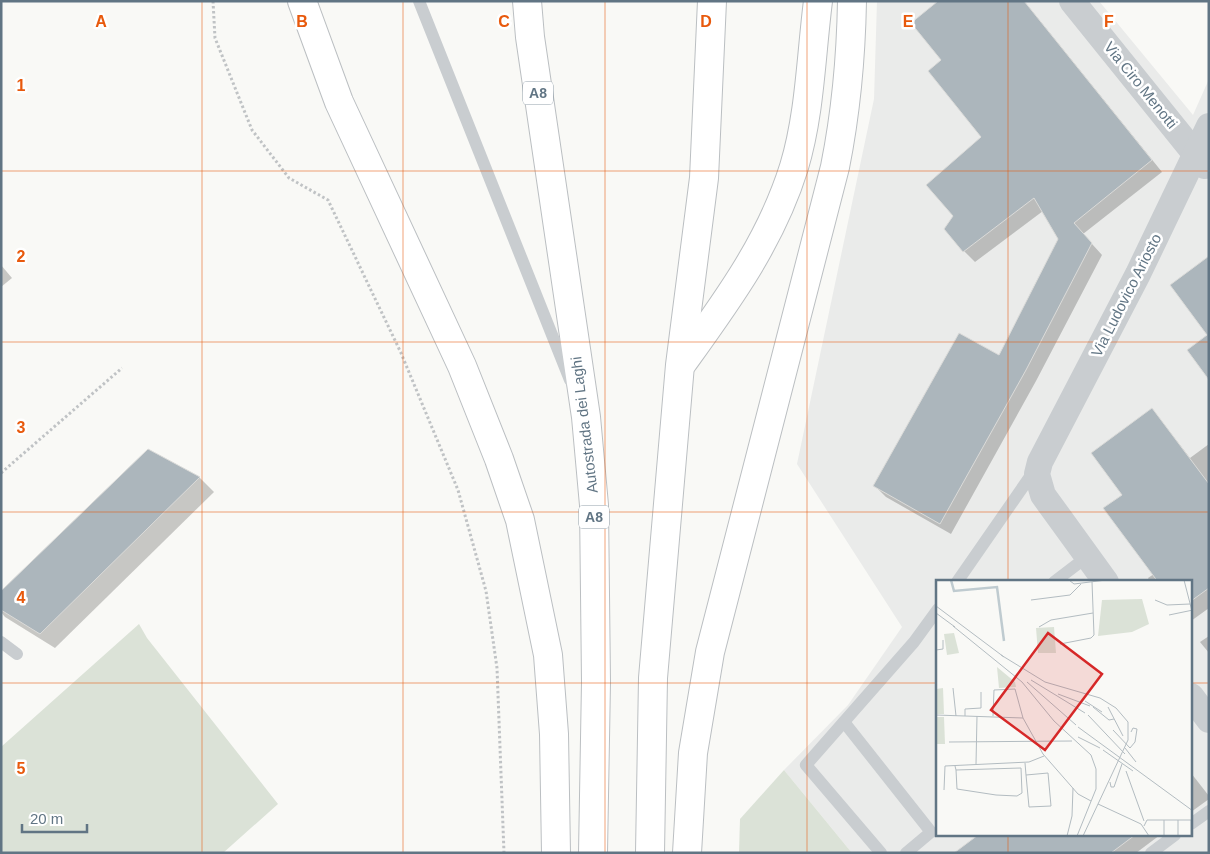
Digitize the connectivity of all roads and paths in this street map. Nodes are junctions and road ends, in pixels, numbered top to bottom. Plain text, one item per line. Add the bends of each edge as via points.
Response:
1 (214, 1) edge
2 (302, 1) edge
3 (419, 1) edge
4 (527, 1) edge
5 (712, 1) edge
6 (818, 1) edge
7 (852, 1) edge
8 (1072, 1) edge
9 (1209, 126) edge
10 (1203, 163) edge
11 (680, 365) junction
12 (122, 368) dead end
13 (586, 417) junction
14 (1040, 462) junction
15 (1, 473) edge
16 (1088, 556) junction
17 (958, 580) edge
18 (1057, 580) edge
19 (1105, 580) edge
20 (936, 611) edge
21 (1, 642) edge
22 (17, 654) dead end
23 (1192, 697) edge
24 (1209, 720) edge
25 (844, 722) junction
26 (1209, 811) edge
27 (1192, 823) edge
28 (1174, 836) edge
29 (504, 853) edge
30 (556, 853) edge
31 (593, 853) edge
32 (650, 853) edge
33 (686, 853) edge
34 (881, 853) edge
35 (906, 853) edge
36 (1151, 853) edge

1 - 29 path via 215,38 252,130 289,178 328,200 401,353 458,490 486,591 497,668
2 - 30 highway via 339,102 462,366 520,520 548,655 554,734
3 - 13 lane
4 - 13 highway, Autostrada dei Laghi / A8
5 - 11 highway via 704,178
6 - 11 highway via 803,122 794,166 781,202 764,241 744,274
7 - 33 highway via 841,139 710,652 694,753
8 - 10 street, Via Ciro Menotti
9 - 10 street, Via Ludovico Ariosto
10 - 14 street, Via Ludovico Ariosto via 1138,274
11 - 32 highway via 653,678
12 - 15 path
13 - 31 highway, Autostrada dei Laghi / A8 via 594,505 596,592
14 - 16 street via 1037,474 1043,495
14 - 17 lane
16 - 18 lane
16 - 19 street
20 - 25 lane via 914,642
21 - 22 lane
23 - 24 street
25 - 34 lane via 806,765
25 - 35 lane via 931,832
26 - 27 lane
28 - 36 lane

